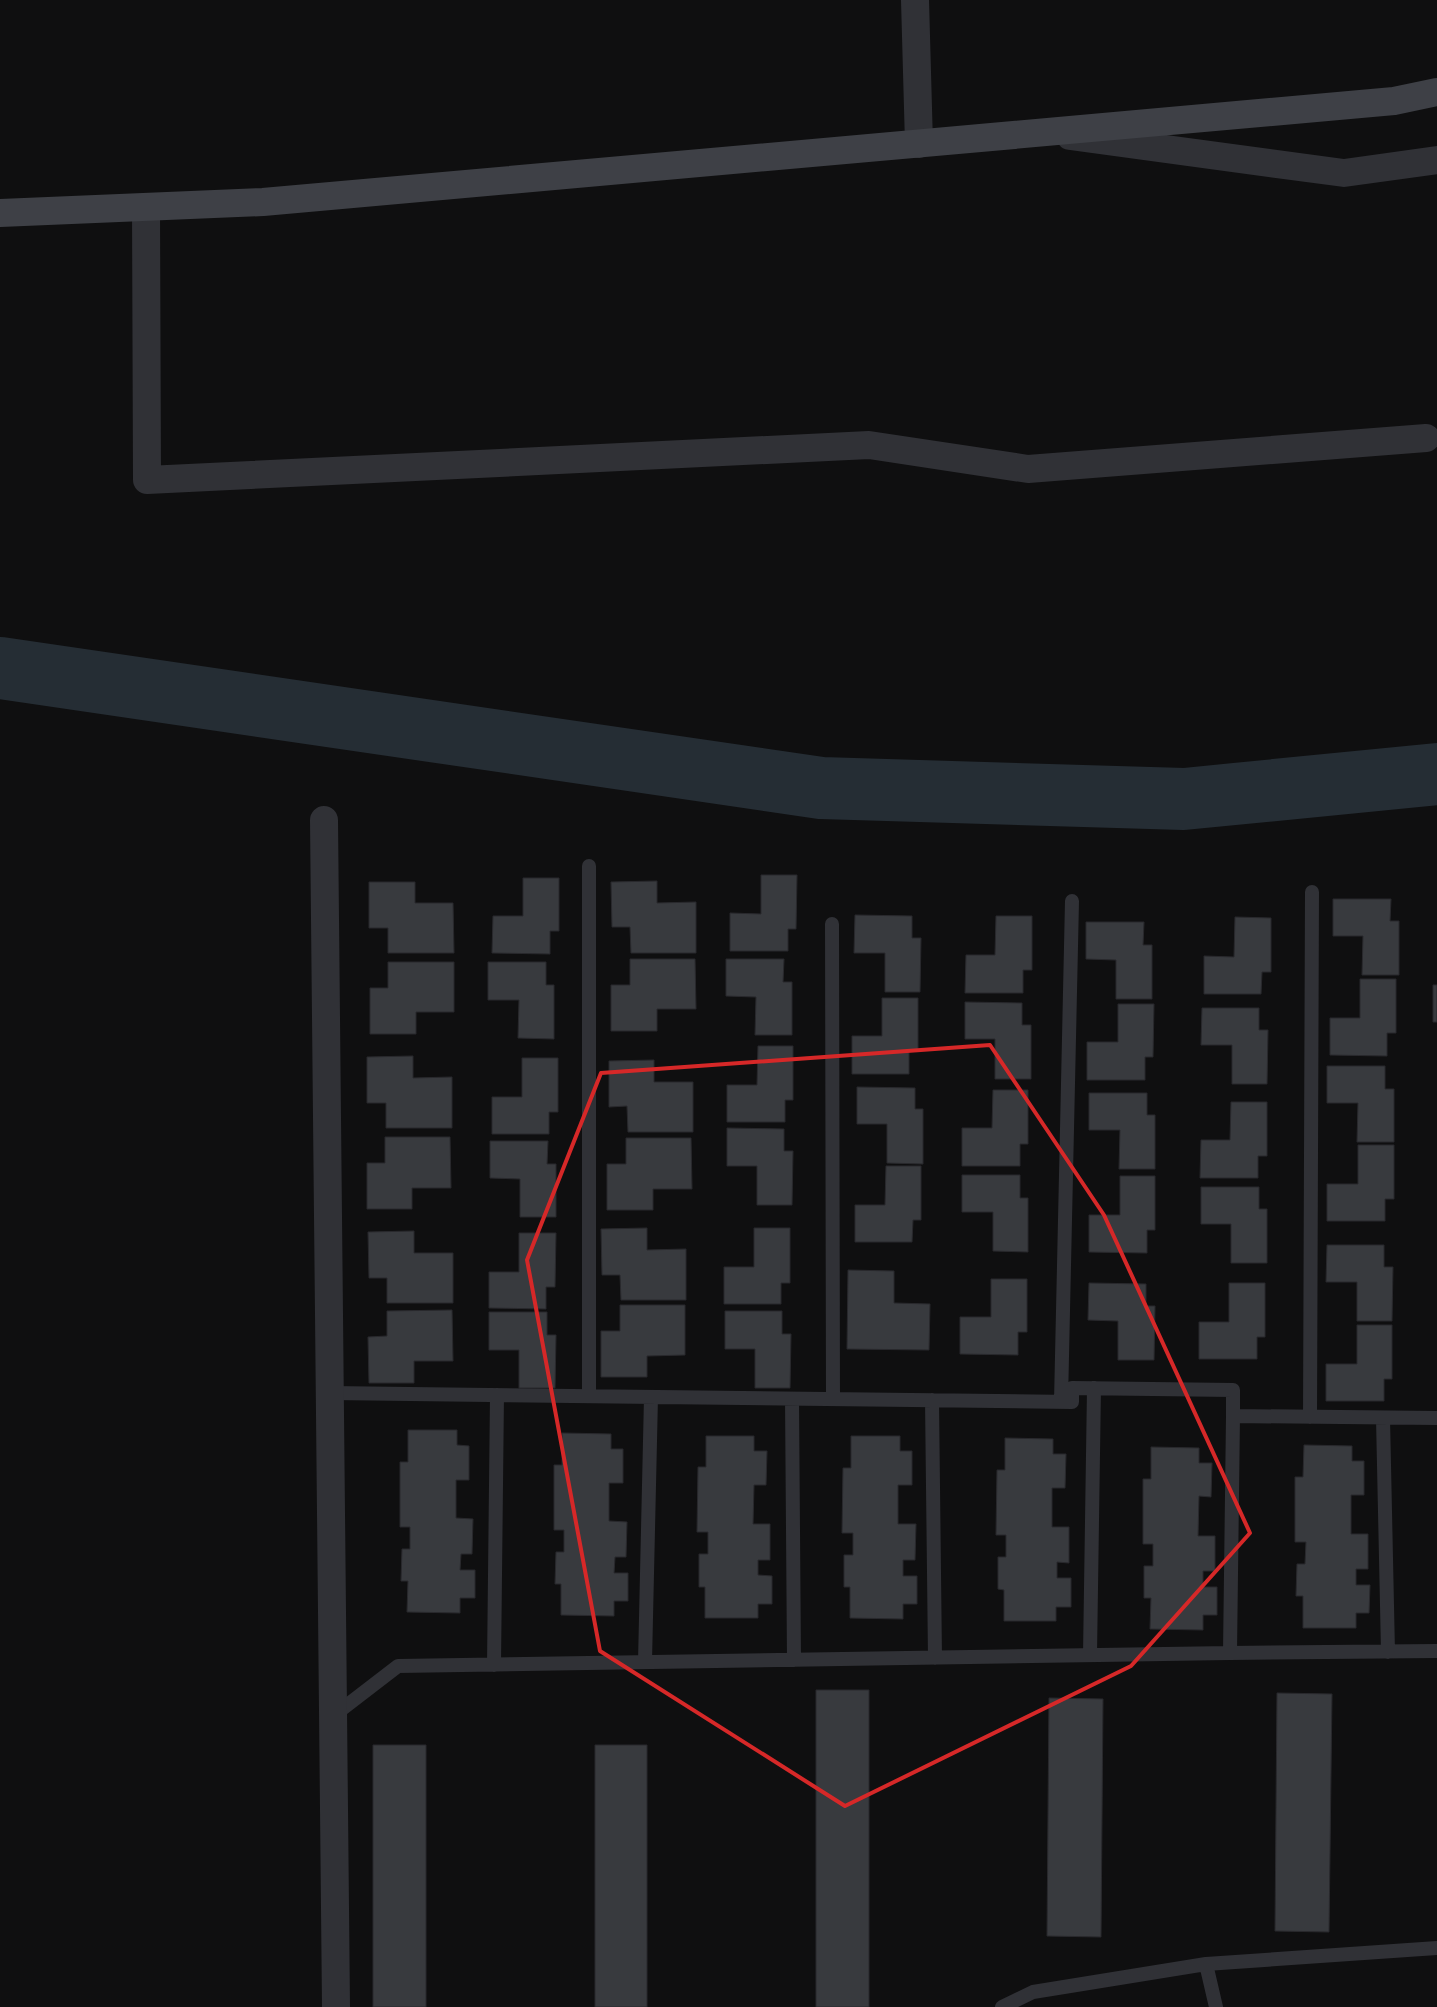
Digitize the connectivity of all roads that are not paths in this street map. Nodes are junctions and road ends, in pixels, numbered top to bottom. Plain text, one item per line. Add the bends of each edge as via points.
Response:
1 (915, 0) edge
2 (1437, 92) edge
3 (1044, 132) junction
4 (919, 144) junction
5 (1437, 160) edge
6 (146, 207) junction
7 (0, 213) edge
8 (1426, 438) dead end
9 (324, 820) dead end
10 (589, 866) dead end
11 (1312, 892) dead end
12 (1072, 901) dead end
13 (832, 924) dead end
14 (1094, 1388) junction
15 (330, 1394) junction
16 (498, 1396) junction
17 (589, 1396) junction
18 (651, 1398) junction
19 (792, 1399) junction
20 (834, 1400) junction
21 (932, 1400) junction
22 (1061, 1402) junction
23 (1233, 1416) junction
24 (1310, 1417) junction
25 (1383, 1418) junction
26 (1437, 1418) edge
27 (1437, 1651) edge
28 (1388, 1652) junction
29 (1230, 1653) junction
30 (1090, 1655) junction
31 (935, 1658) junction
32 (794, 1660) junction
33 (645, 1662) junction
34 (494, 1664) junction
35 (333, 1716) junction
36 (1437, 1948) edge
37 (1206, 1964) junction
38 (336, 2007) edge
39 (1002, 2007) edge
40 (1216, 2007) edge

1 - 4 street
2 - 3 main road via 1394,101
3 - 4 main road
3 - 5 street via 1344,173
4 - 6 main road via 263,202
6 - 7 main road
6 - 8 street via 146,480 869,445 1028,469
9 - 15 street
10 - 17 lane
11 - 24 lane
12 - 22 lane
13 - 20 lane
14 - 22 lane via 1072,1388 1072,1402
14 - 23 lane via 1233,1390
14 - 30 lane
15 - 16 lane
15 - 35 street
16 - 17 lane
16 - 34 lane
17 - 18 lane
18 - 19 lane
18 - 33 lane
19 - 20 lane
19 - 32 lane
20 - 21 lane
21 - 22 lane
21 - 31 lane
23 - 24 lane
23 - 29 lane
24 - 25 lane
25 - 26 lane
25 - 28 lane
27 - 28 lane
28 - 29 lane
29 - 30 lane
30 - 31 lane
31 - 32 lane
32 - 33 lane
33 - 34 lane
34 - 35 lane via 398,1666
35 - 38 street
36 - 37 lane
37 - 39 lane via 1033,1992
37 - 40 lane

